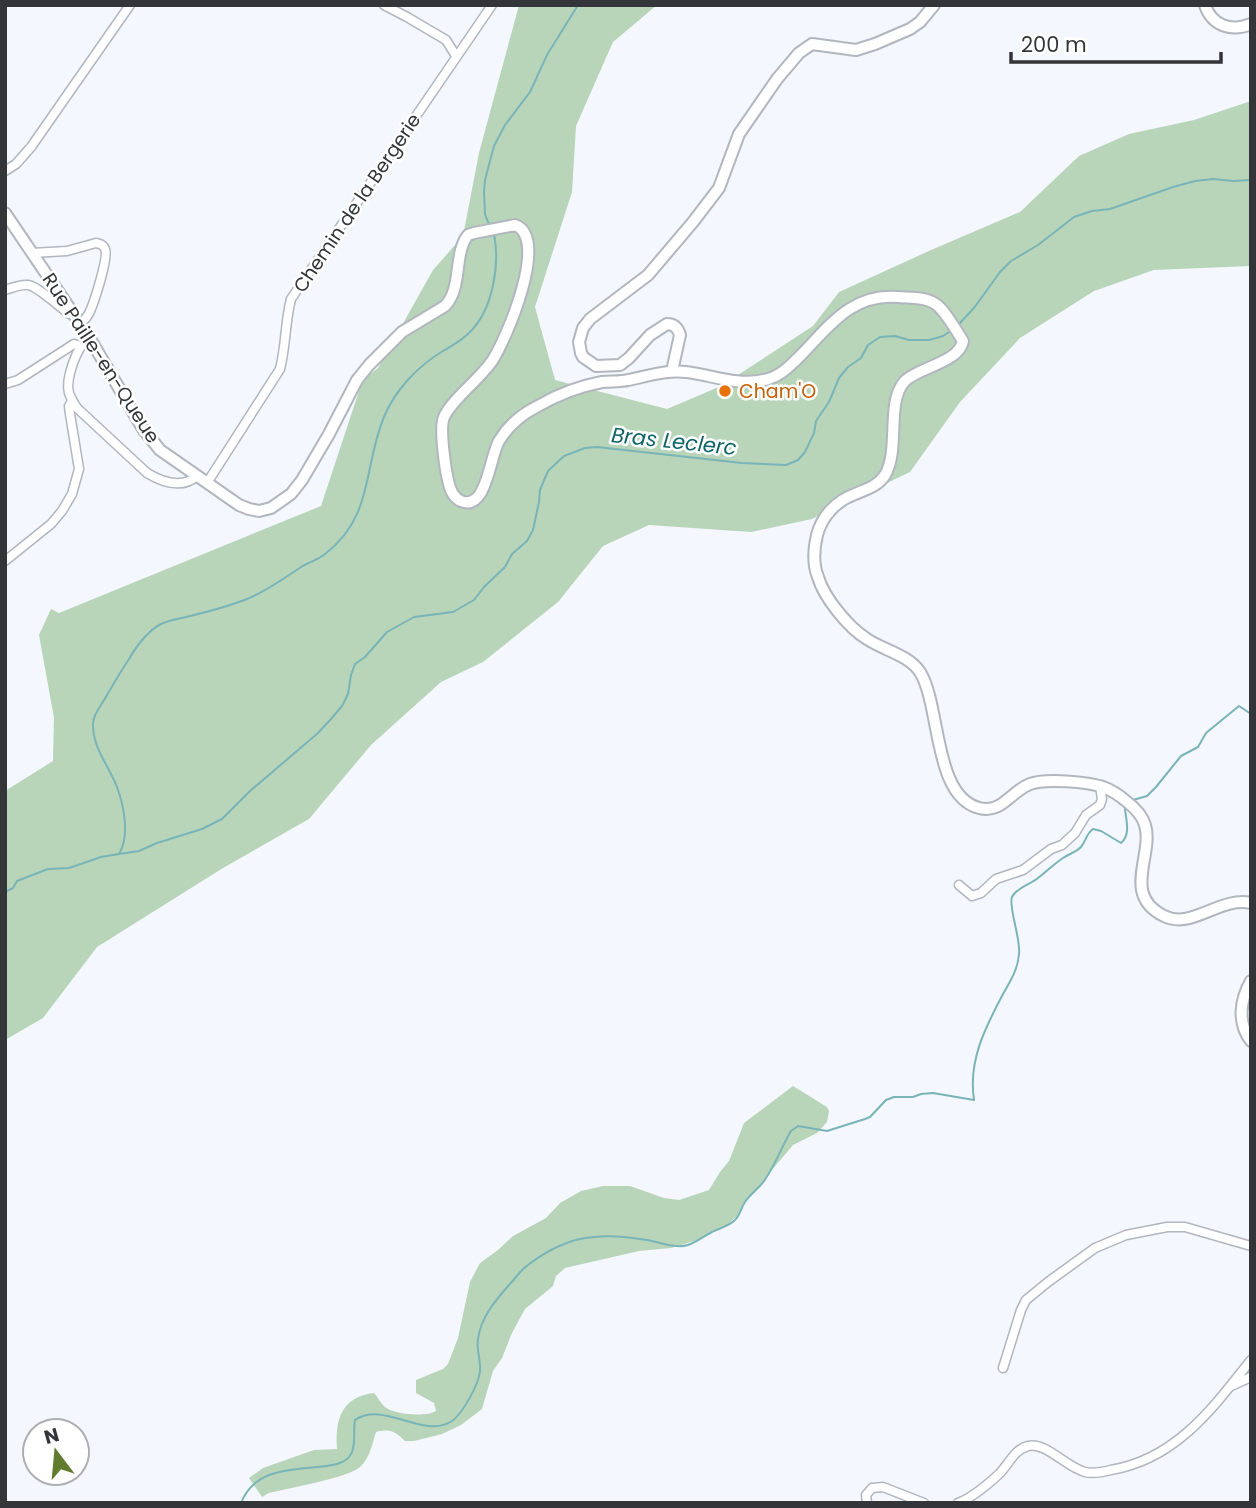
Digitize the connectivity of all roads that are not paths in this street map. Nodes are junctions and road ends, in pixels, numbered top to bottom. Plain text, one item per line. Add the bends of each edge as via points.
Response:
1 (130, 5) edge
2 (384, 5) edge
3 (492, 5) edge
4 (934, 5) edge
5 (1205, 5) edge
6 (1251, 24) edge
7 (456, 56) junction
8 (5, 171) edge
9 (5, 213) edge
10 (33, 253) junction
11 (5, 290) edge
12 (73, 313) junction
13 (80, 324) junction
14 (89, 337) junction
15 (80, 346) junction
16 (671, 371) junction
17 (5, 384) edge
18 (72, 401) junction
19 (197, 476) junction
20 (207, 483) junction
21 (5, 561) edge
22 (1100, 786) junction
23 (959, 885) dead end
24 (1250, 901) edge
25 (1251, 981) edge
26 (1251, 1041) edge
27 (1251, 1246) edge
28 (1251, 1360) edge
29 (1003, 1368) dead end
30 (1251, 1377) edge
31 (1230, 1387) junction
32 (867, 1503) edge
33 (923, 1503) edge
34 (958, 1503) edge

1 - 8 street via 31,146
2 - 7 street via 446,40
3 - 7 street, Chemin de la Bergerie
4 - 16 main road via 910,29 875,44 856,50 812,44 799,53 739,134 719,188 693,222 648,275 583,328 581,354 596,366 620,365 659,328 674,325 680,335
5 - 6 main road via 1211,18 1222,25 1239,28
7 - 20 street, Chemin de la Bergerie via 291,299 280,369
9 - 10 main road, Rue Paille-en-Queue
10 - 12 main road, Rue Paille-en-Queue
10 - 13 street via 96,243 105,248 105,264 89,314
11 - 12 street via 30,285
12 - 13 main road, Rue Paille-en-Queue
13 - 14 main road, Rue Paille-en-Queue
14 - 15 street
14 - 19 main road, Rue Paille-en-Queue via 143,429 160,450
15 - 17 street via 74,344
15 - 18 street via 68,385
16 - 20 main road, Rue Paille-en-Queue via 591,385 540,404 506,431 477,499 458,500 450,486 443,419 492,360 519,302 528,250 520,226 474,233 463,243 449,301 402,332 369,365 291,494 259,511 239,505
16 - 22 main road via 737,382 767,380 792,365 851,307 868,299 883,296 934,302 962,345 901,386 885,477 843,499 828,513 817,536 818,579 855,630 910,662 922,675 946,768 963,799 990,809 1031,783
18 - 19 street via 147,473 169,482 187,482
18 - 21 street via 79,469 72,494 51,524
19 - 20 main road, Rue Paille-en-Queue
22 - 23 street via 1100,805 1086,814 1062,845 1023,870 996,879 976,896
22 - 24 main road via 1133,806 1145,824 1141,884 1156,911 1187,919 1227,903
25 - 26 main road via 1241,1014
27 - 29 street via 1185,1227 1167,1227 1126,1235 1095,1248 1026,1300
28 - 31 street
30 - 31 street
31 - 34 street via 1177,1442 1155,1456 1129,1467 1084,1472 1032,1444 1021,1448 998,1475
32 - 33 street via 872,1488 883,1487

